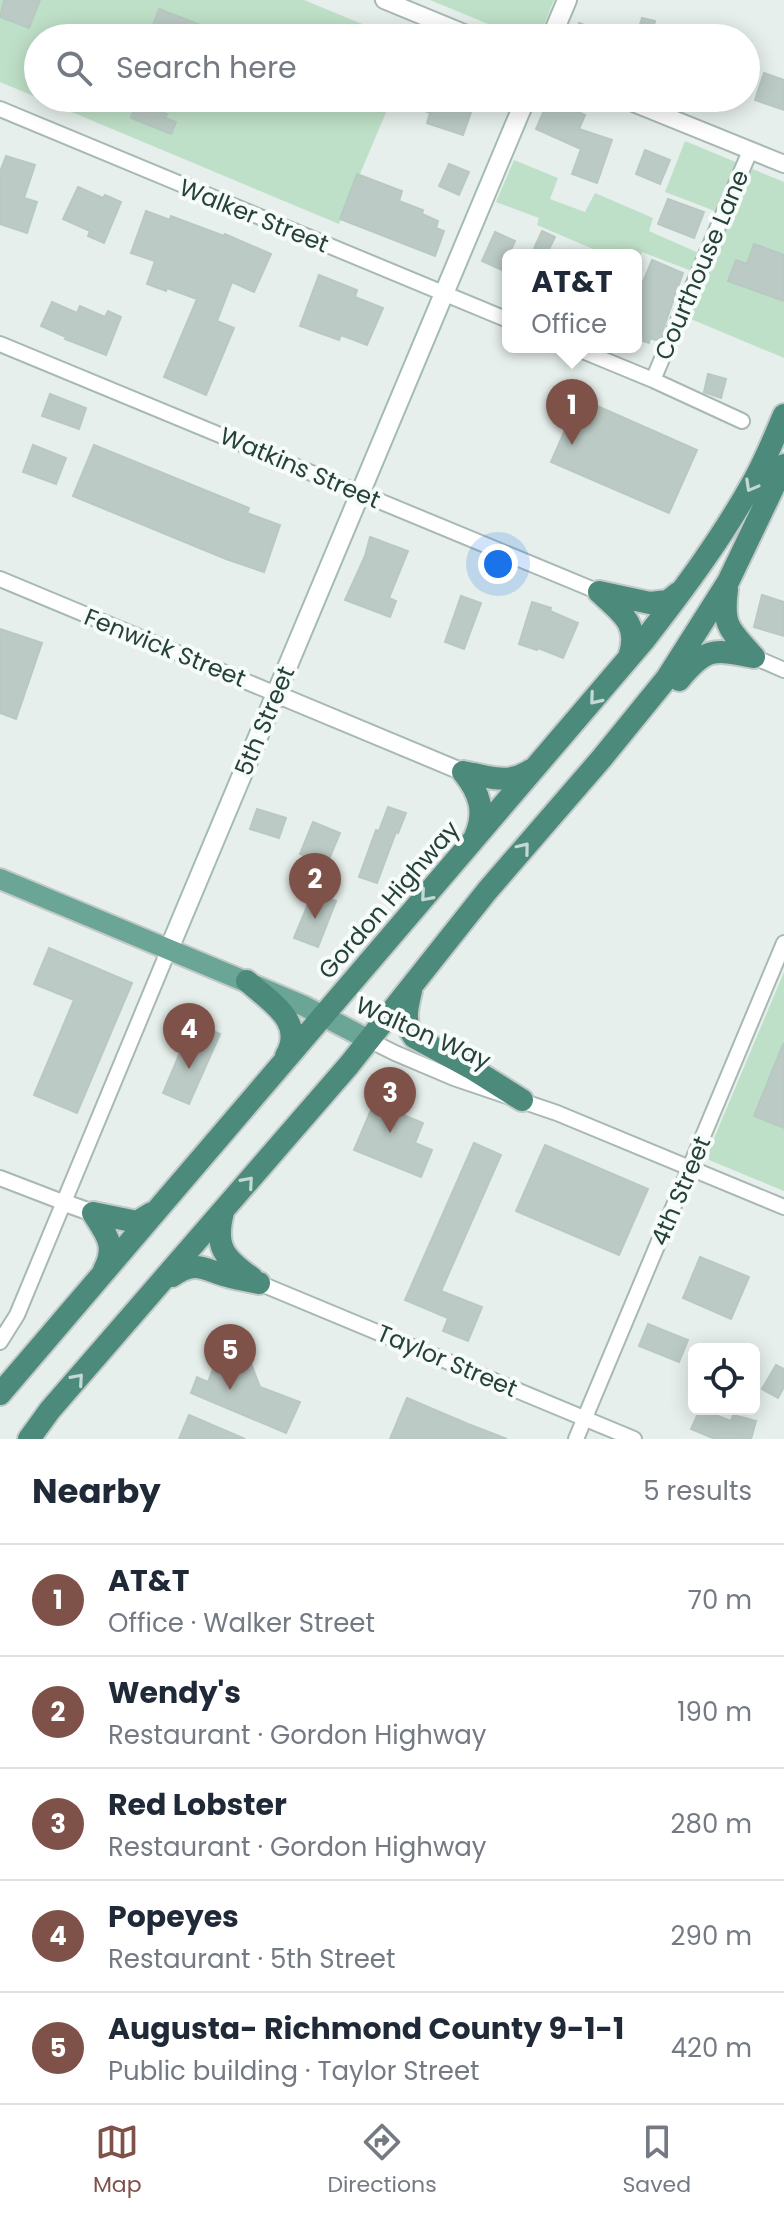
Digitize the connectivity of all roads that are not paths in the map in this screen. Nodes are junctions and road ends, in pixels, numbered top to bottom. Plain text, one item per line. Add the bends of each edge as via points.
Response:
1 (384, 0) edge
2 (567, 0) edge
3 (442, 24) edge
4 (557, 24) edge
5 (0, 109) edge
6 (520, 112) edge
7 (655, 112) edge
8 (750, 151) junction
9 (784, 164) edge
10 (444, 294) junction
11 (502, 318) edge
12 (0, 344) edge
13 (588, 353) edge
14 (653, 380) junction
15 (784, 415) edge
16 (742, 421) dead end
17 (784, 465) edge
18 (360, 494) junction
19 (0, 579) edge
20 (728, 582) junction
21 (687, 585) junction
22 (599, 592) junction
23 (754, 657) junction
24 (628, 660) junction
25 (784, 670) edge
26 (276, 694) junction
27 (602, 758) junction
28 (539, 764) junction
29 (463, 772) junction
30 (472, 843) junction
31 (0, 879) edge
32 (784, 943) edge
33 (169, 949) junction
34 (247, 981) junction
35 (412, 988) junction
36 (324, 1016) junction
37 (369, 1040) junction
38 (277, 1070) junction
39 (522, 1100) junction
40 (690, 1169) junction
41 (0, 1178) edge
42 (65, 1203) junction
43 (163, 1205) junction
44 (784, 1207) edge
45 (223, 1212) junction
46 (93, 1213) junction
47 (98, 1280) junction
48 (164, 1281) junction
49 (259, 1283) junction
50 (0, 1342) edge
51 (0, 1394) edge
52 (584, 1419) junction
53 (29, 1439) edge
54 (576, 1439) edge
55 (634, 1439) edge

1 - 3 street
2 - 4 main road
5 - 10 street, Walker Street
6 - 10 main road, 5th Street
7 - 8 street
8 - 9 street
8 - 14 street, Courthouse Lane
10 - 11 street, Walker Street
10 - 18 main road, 5th Street
12 - 18 street, Watkins Street
13 - 14 street
14 - 16 street
15 -> 21 highway, Gordon Highway via 754,480
17 - 20 highway
18 - 22 street, Watkins Street
18 - 26 main road, 5th Street
19 - 26 street, Fenwick Street
20 - 23 highway via 726,624
20 - 27 highway via 667,678
21 - 22 highway via 668,601 650,603
21 - 24 highway, Gordon Highway
22 - 24 highway via 629,624 634,643
23 - 25 street
23 - 27 highway via 705,653 642,723
24 -> 28 highway, Gordon Highway
26 - 29 street, Fenwick Street
26 - 33 main road, 5th Street
35 -> 27 highway
28 - 29 highway via 521,777 503,780
28 - 30 highway, Gordon Highway
29 - 30 highway via 482,813
30 -> 36 highway, Gordon Highway
31 - 33 main road, Walton Way
32 - 40 street, 4th Street
33 - 34 main road, Walton Way
33 - 42 street, 5th Street
34 - 36 main road, Walton Way
34 - 38 highway via 285,1016 293,1031 291,1047
35 - 37 highway
35 - 39 highway via 406,1020 414,1037
36 - 37 main road, Walton Way
36 - 38 highway, Gordon Highway
37 - 39 street, Walton Way via 454,1078
45 -> 37 highway
38 - 43 highway, Gordon Highway
39 - 40 street, Walton Way
40 - 44 street, Walton Way
40 - 52 street, 4th Street
41 - 42 street
42 - 46 street
42 - 50 street, 5th Street
43 - 46 highway via 137,1222
43 - 47 highway, Gordon Highway
45 - 48 highway
45 - 49 highway via 219,1236 224,1253
46 - 47 highway via 110,1245
47 - 51 highway, Gordon Highway
48 - 49 highway via 192,1266
53 -> 48 highway
49 - 52 street, Taylor Street
52 - 54 street, 4th Street
52 - 55 street, Taylor Street

